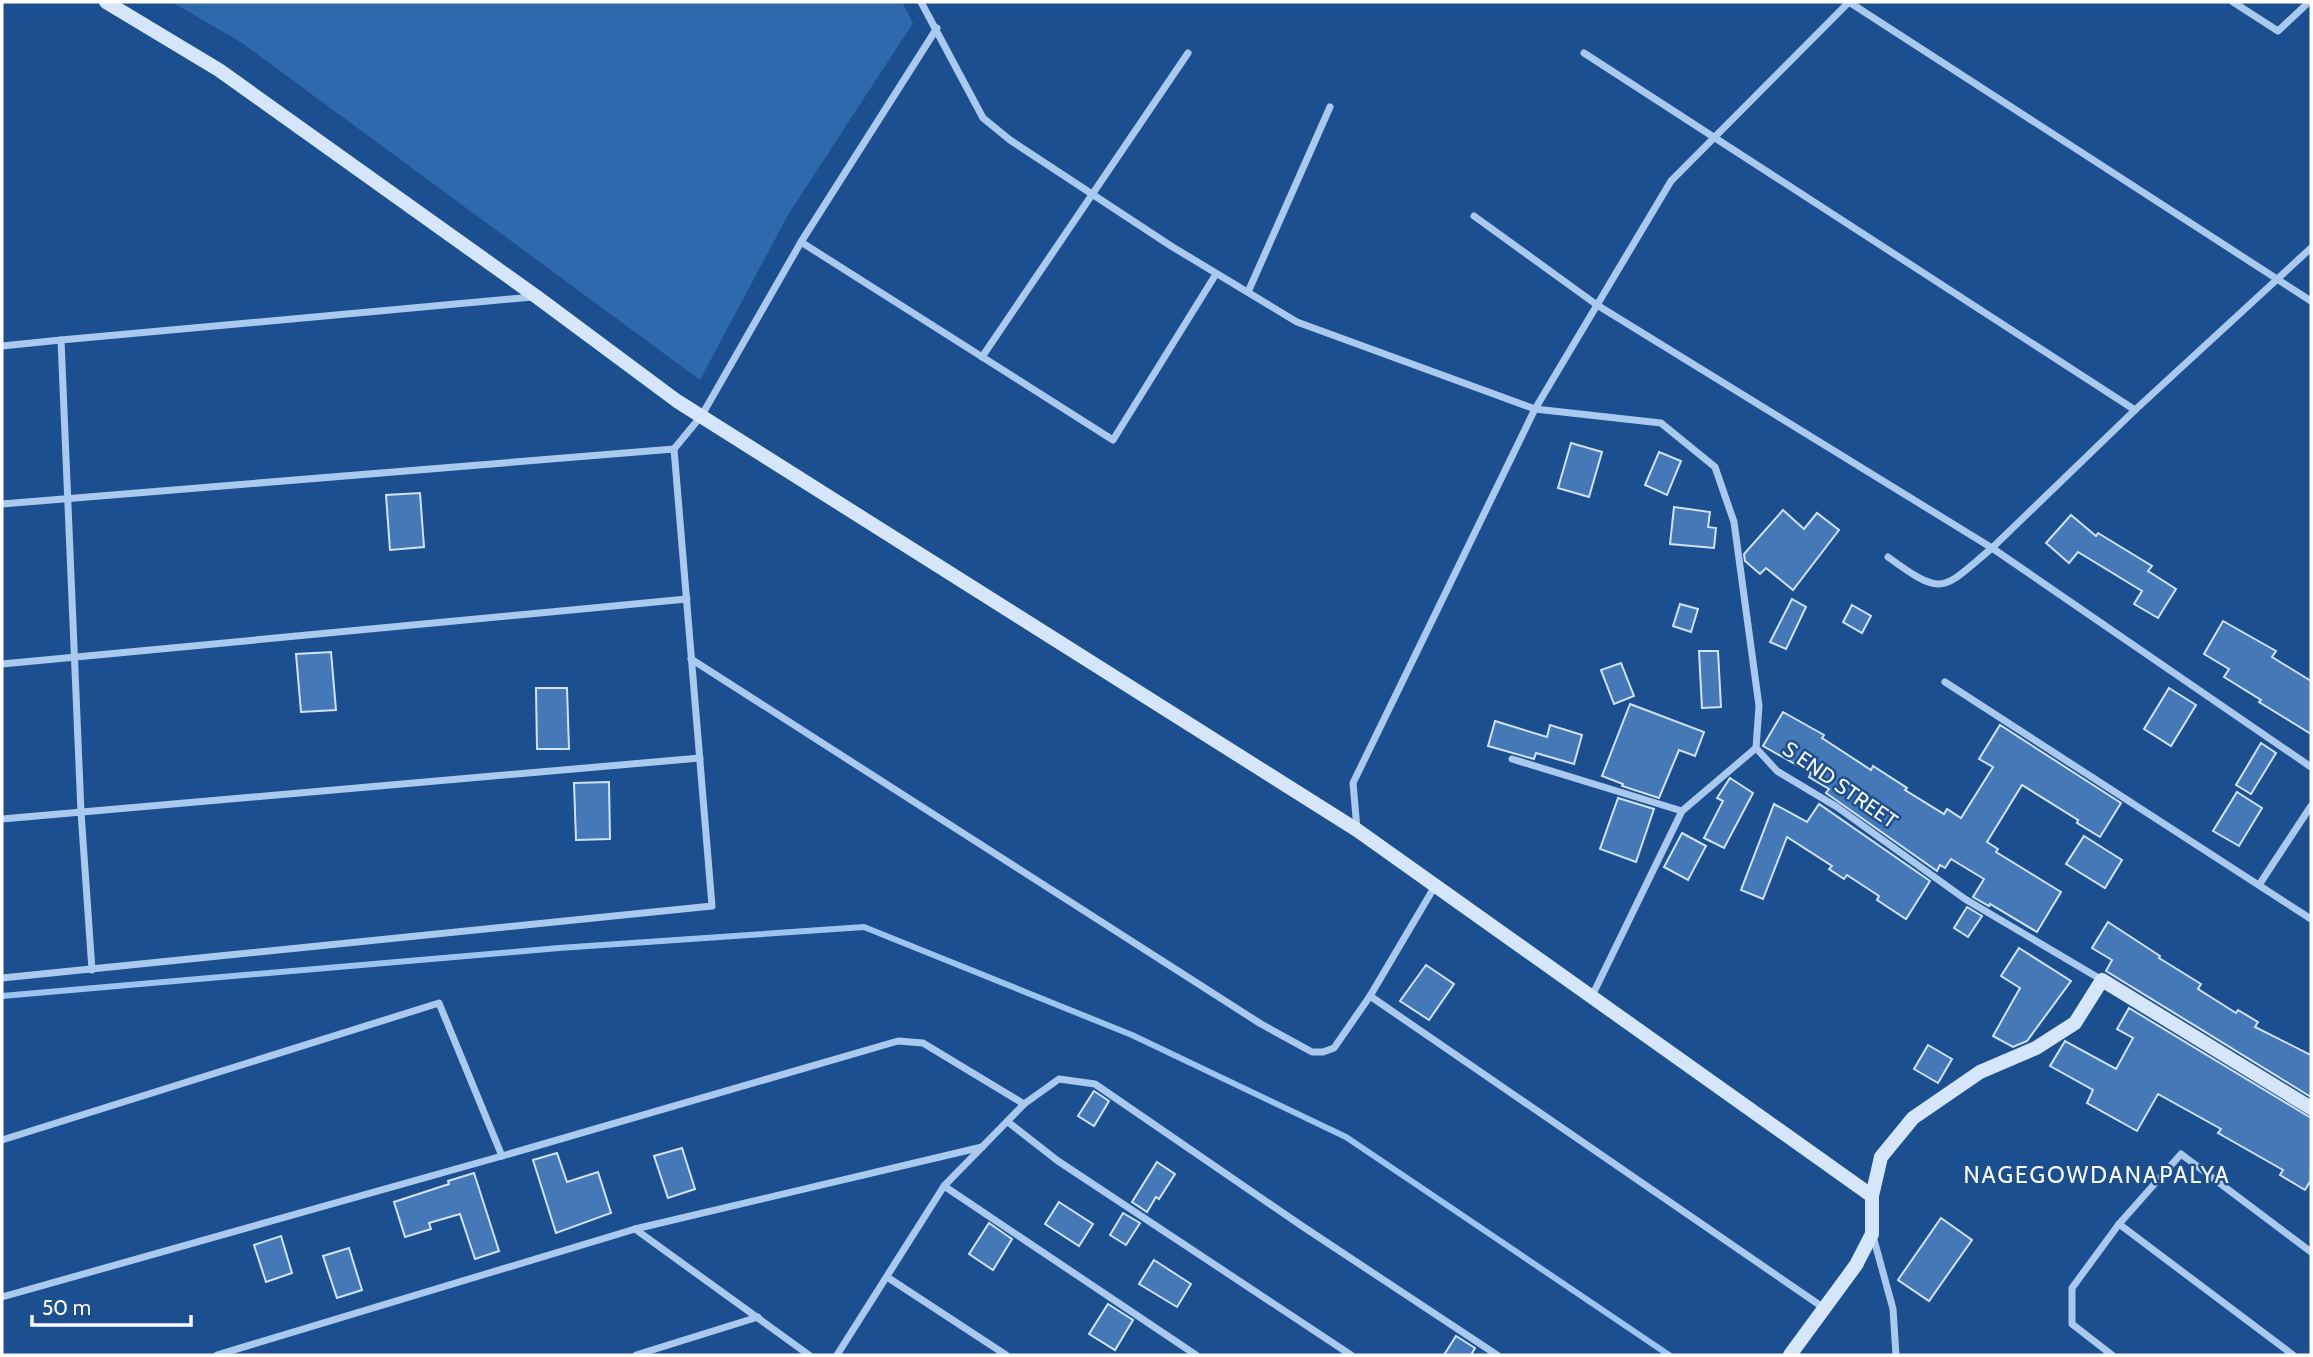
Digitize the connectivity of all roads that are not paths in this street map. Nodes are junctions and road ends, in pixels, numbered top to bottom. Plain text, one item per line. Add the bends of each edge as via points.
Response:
1 (106, 2) edge
2 (922, 2) edge
3 (1849, 2) edge
4 (2232, 2) edge
5 (2309, 2) edge
6 (937, 28) junction
7 (1188, 53) dead end
8 (1584, 53) dead end
9 (1330, 107) dead end
10 (1714, 138) junction
11 (1092, 194) junction
12 (1474, 215) dead end
13 (801, 242) junction
14 (2311, 248) edge
15 (1216, 274) junction
16 (2279, 279) junction
17 (1248, 292) junction
18 (537, 297) junction
19 (2311, 301) edge
20 (1597, 305) junction
21 (61, 340) junction
22 (2, 346) edge
23 (982, 357) junction
24 (1535, 409) junction
25 (2135, 410) junction
26 (702, 415) junction
27 (674, 449) junction
28 (67, 497) junction
29 (2, 504) edge
30 (1992, 548) junction
31 (1888, 557) dead end
32 (687, 599) junction
33 (74, 658) junction
34 (691, 659) junction
35 (2, 664) edge
36 (1945, 682) dead end
37 (1756, 748) junction
38 (700, 758) junction
39 (1512, 759) dead end
40 (2311, 767) edge
41 (2311, 806) edge
42 (1682, 811) junction
43 (81, 812) junction
44 (2, 819) edge
45 (1357, 830) junction
46 (2259, 885) junction
47 (1435, 886) junction
48 (2311, 919) edge
49 (92, 970) junction
50 (2, 978) edge
51 (2102, 980) junction
52 (1370, 996) junction
53 (1592, 997) junction
54 (1024, 1104) junction
55 (2311, 1108) edge
56 (1008, 1122) junction
57 (2, 1140) edge
58 (982, 1147) junction
59 (502, 1156) junction
60 (944, 1186) junction
61 (1872, 1196) junction
62 (2119, 1224) junction
63 (635, 1229) junction
64 (1872, 1234) junction
65 (2311, 1252) edge
66 (887, 1277) junction
67 (2, 1297) edge
68 (1824, 1308) junction
69 (758, 1317) junction
70 (217, 1355) edge
71 (636, 1355) edge
72 (810, 1355) edge
73 (837, 1355) edge
74 (1006, 1355) edge
75 (1196, 1355) edge
76 (1351, 1355) edge
77 (1497, 1355) edge
78 (1790, 1355) edge
79 (1896, 1355) edge
80 (2112, 1355) edge
81 (2293, 1355) edge

1 - 18 street via 219,70
2 - 6 street, S END STREET
3 - 10 street
3 - 16 street
4 - 5 street via 2278,31
6 - 11 street, S END STREET via 983,118
6 - 13 street
7 - 11 street
8 - 10 street
9 - 17 street
10 - 20 street via 1671,181
10 - 25 street
11 - 15 street, S END STREET
11 - 23 street
12 - 20 street
13 - 23 street
13 - 26 street
14 - 16 street
15 - 17 street, S END STREET
15 - 23 street via 1113,440
16 - 19 street
16 - 25 street
17 - 24 street, S END STREET via 1297,322
18 - 21 street
18 - 26 street
20 - 24 street
20 - 30 street
21 - 22 street
21 - 28 street
24 - 37 street, S END STREET via 1661,423 1715,467 1734,522 1759,706
24 - 45 street via 1353,783
25 - 30 street
26 - 27 street
26 - 45 street
27 - 28 street
27 - 32 street
28 - 29 street
28 - 33 street
30 - 31 street via 1950,583 1933,585
30 - 40 street
32 - 33 street
32 - 34 street
33 - 35 street
33 - 43 street
34 - 38 street
34 - 52 street via 1261,1024 1312,1052 1334,1048
36 - 46 street
37 - 42 street
37 - 51 street, S END STREET via 1777,771 1837,807 1965,898
38 - 43 street
38 - 49 street via 712,906
39 - 42 street
41 - 46 street
42 - 53 street
43 - 44 street
43 - 49 street
45 - 47 street
46 - 48 street
47 - 52 street
47 - 53 street
49 - 50 street
51 - 55 street, S END STREET
51 - 61 street via 2075,1023 2036,1048 1980,1072 1913,1118 1881,1157
52 - 68 street
53 - 61 street
54 - 56 street
54 - 59 street via 923,1043 898,1041
54 - 77 street via 1059,1079 1095,1084
56 - 58 street
56 - 76 street via 1058,1161
57 - 59 street via 439,1003
58 - 60 street
58 - 63 street
59 - 67 street
60 - 66 street
60 - 75 street
61 - 64 street
62 - 65 street via 2181,1154
62 - 80 street via 2072,1288 2071,1324
62 - 81 street
63 - 69 street
63 - 70 street
64 - 68 street
64 - 79 street via 1893,1309
66 - 73 street
66 - 74 street
68 - 78 street
69 - 71 street
69 - 72 street

